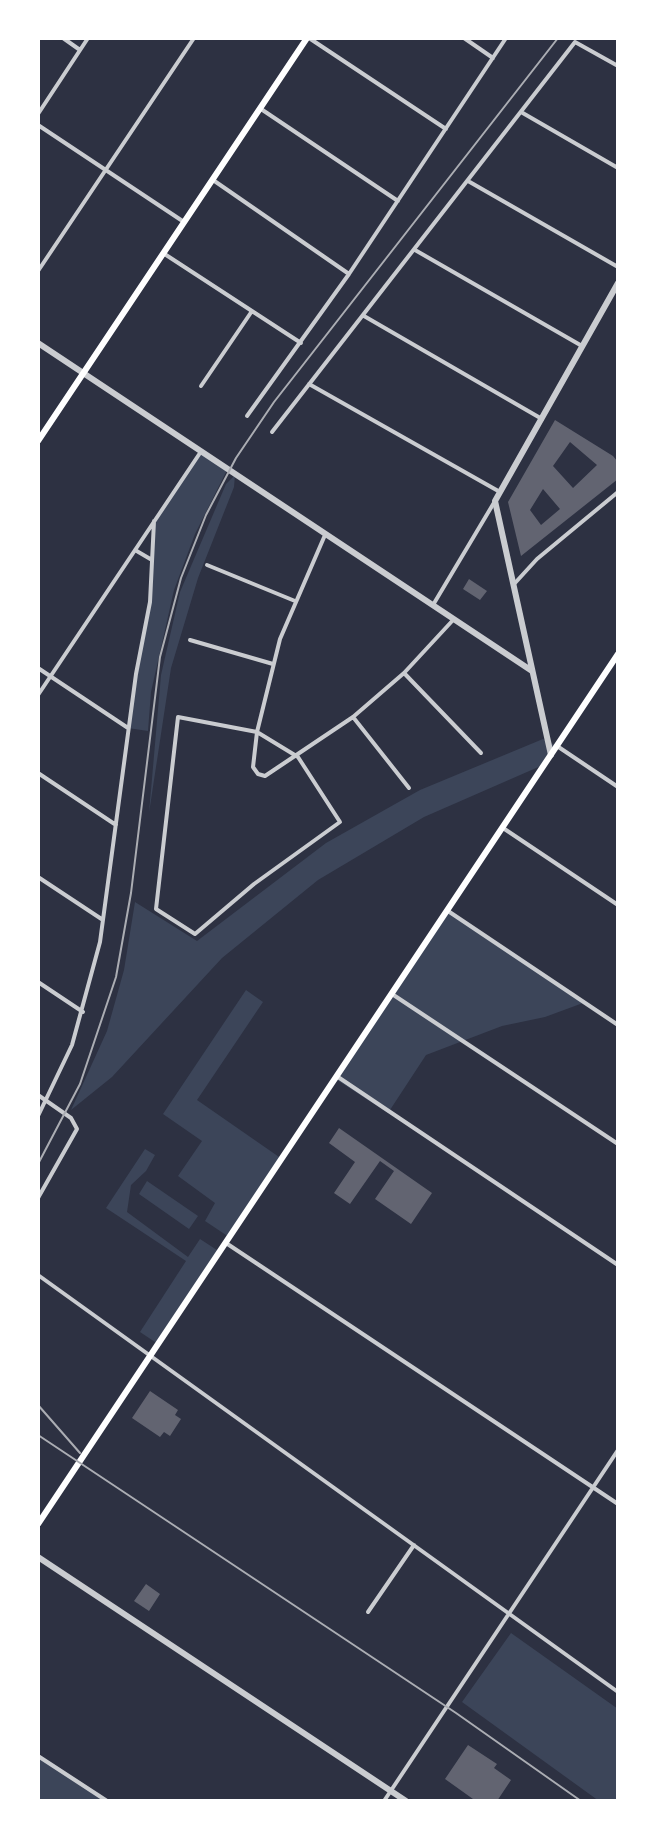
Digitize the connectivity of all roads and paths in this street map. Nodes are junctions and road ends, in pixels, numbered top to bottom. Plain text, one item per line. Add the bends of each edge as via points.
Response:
1 (63, 38) edge
2 (88, 38) edge
3 (194, 38) edge
4 (308, 38) edge
5 (464, 38) edge
6 (506, 38) edge
7 (80, 50) junction
8 (493, 58) junction
9 (618, 66) edge
10 (260, 108) junction
11 (521, 112) junction
12 (38, 114) edge
13 (38, 125) edge
14 (446, 129) junction
15 (618, 168) edge
16 (105, 170) junction
17 (212, 180) junction
18 (468, 181) junction
19 (398, 201) junction
20 (184, 222) junction
21 (415, 250) junction
22 (163, 253) junction
23 (618, 267) edge
24 (38, 271) edge
25 (349, 274) junction
26 (618, 283) edge
27 (252, 311) junction
28 (363, 316) junction
29 (38, 343) edge
30 (301, 343) junction
31 (582, 346) junction
32 (83, 373) junction
33 (309, 384) junction
34 (201, 386) dead end
35 (247, 416) dead end
36 (542, 419) junction
37 (272, 432) dead end
38 (38, 441) edge
39 (200, 453) junction
40 (500, 492) junction
41 (618, 492) edge
42 (495, 501) junction
43 (154, 521) junction
44 (325, 535) junction
45 (135, 550) junction
46 (152, 560) junction
47 (207, 565) dead end
48 (513, 585) junction
49 (295, 601) junction
50 (433, 605) junction
51 (454, 619) junction
52 (190, 640) dead end
53 (618, 654) edge
54 (273, 664) junction
55 (38, 668) edge
56 (532, 671) junction
57 (404, 673) junction
58 (50, 676) junction
59 (38, 695) edge
60 (353, 717) junction
61 (128, 728) junction
62 (257, 732) junction
63 (548, 740) junction
64 (557, 746) junction
65 (481, 753) dead end
66 (551, 755) junction
67 (298, 757) junction
68 (38, 773) edge
69 (618, 787) edge
70 (409, 788) dead end
71 (116, 825) junction
72 (503, 828) junction
73 (38, 877) edge
74 (618, 905) edge
75 (448, 911) junction
76 (103, 920) junction
77 (38, 982) edge
78 (392, 994) junction
79 (83, 1012) junction
80 (618, 1025) edge
81 (337, 1076) junction
82 (38, 1095) edge
83 (47, 1102) junction
84 (38, 1116) edge
85 (618, 1144) edge
86 (38, 1198) edge
87 (226, 1243) junction
88 (618, 1265) edge
89 (38, 1275) edge
90 (151, 1355) junction
91 (618, 1450) edge
92 (593, 1487) junction
93 (618, 1504) edge
94 (38, 1524) edge
95 (414, 1545) junction
96 (38, 1557) edge
97 (368, 1612) dead end
98 (509, 1614) junction
99 (618, 1692) edge
100 (38, 1756) edge
101 (391, 1791) junction
102 (107, 1801) edge
103 (384, 1801) edge
104 (406, 1801) edge

1 - 7 street
2 - 7 street
3 - 16 street
4 - 10 main road
4 - 14 street
5 - 8 street
6 - 8 street
7 - 12 street
8 - 14 street
9 - 11 street via 575,42
10 - 17 main road
10 - 19 street
11 - 15 street
11 - 18 street
13 - 16 street
14 - 19 street
16 - 20 street
16 - 24 street
17 - 20 main road
17 - 25 street
18 - 21 street
18 - 23 street
19 - 25 street
20 - 22 main road
21 - 28 street
21 - 31 street
22 - 27 street
22 - 32 main road
25 - 30 street
26 - 31 street
27 - 30 street
27 - 34 street
28 - 33 street
28 - 36 street
29 - 32 street
30 - 35 street
31 - 36 street
32 - 38 main road
32 - 39 street
33 - 37 street
33 - 40 street
36 - 40 street
39 - 43 street
39 - 44 street
40 - 42 street
41 - 48 street
42 - 48 street
42 - 50 street
43 - 45 street
43 - 46 street
44 - 49 street
44 - 50 street
45 - 46 street
45 - 58 street
46 - 61 street
47 - 49 street
48 - 56 street
49 - 54 street
50 - 51 street
51 - 56 street
51 - 57 street
52 - 54 street
53 - 64 main road
54 - 62 street
55 - 58 street
56 - 63 street
57 - 60 street
57 - 65 street
58 - 59 street
58 - 61 street
60 - 67 street
60 - 70 street
61 - 71 street
62 - 67 street
62 - 67 street via 253,767 260,776
62 - 67 street via 178,717 156,909 195,934 340,822
63 - 64 street
63 - 66 street
64 - 66 main road
64 - 69 street
66 - 72 main road
68 - 71 street
71 - 76 street
72 - 74 street
72 - 75 main road
73 - 76 street
75 - 78 main road
75 - 80 street
76 - 79 street
77 - 79 street
78 - 81 main road
78 - 85 street
79 - 83 street
81 - 87 main road
81 - 88 street
82 - 83 street
83 - 84 street
83 - 86 street via 74,1120 77,1129
87 - 90 main road
87 - 92 street
89 - 90 street
90 - 94 main road
90 - 95 street
91 - 92 street
92 - 93 street
92 - 98 street
95 - 97 street
95 - 98 street
96 - 101 street
98 - 99 street
98 - 101 street
100 - 102 street
101 - 103 street
101 - 104 street

